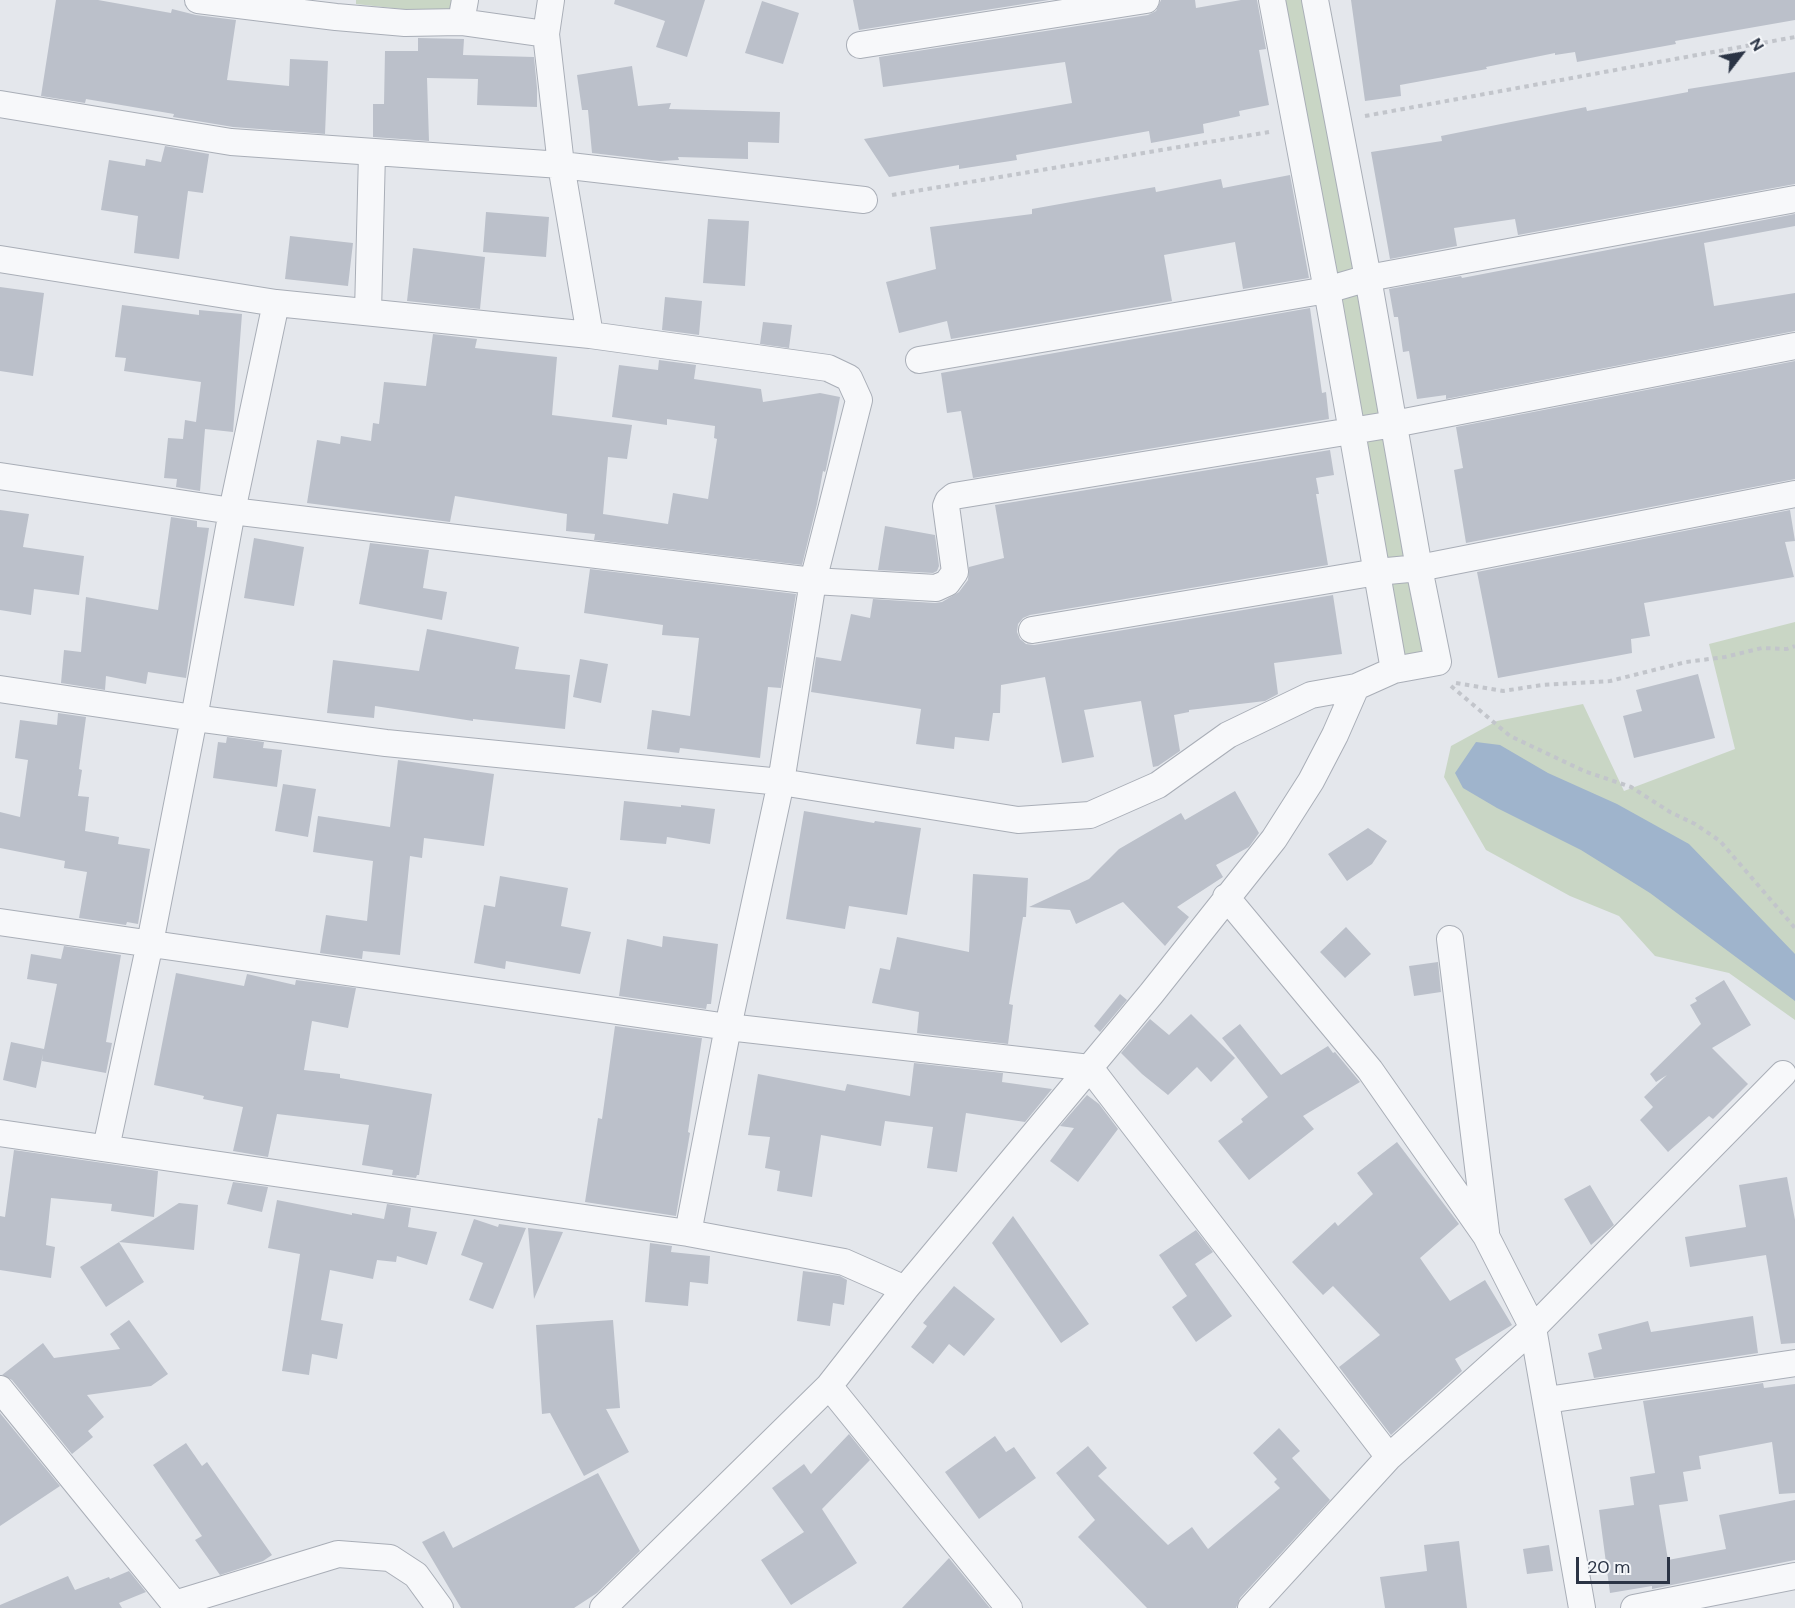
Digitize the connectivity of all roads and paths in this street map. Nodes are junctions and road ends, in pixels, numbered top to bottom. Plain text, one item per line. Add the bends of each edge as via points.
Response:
1 (198, 0) edge
2 (551, 0) edge
3 (1146, 0) edge
4 (1272, 0) edge
5 (1315, 0) edge
6 (463, 11) edge
7 (546, 34) junction
8 (860, 45) dead end
9 (0, 104) edge
10 (372, 153) junction
11 (561, 165) junction
12 (1795, 199) edge
13 (864, 200) dead end
14 (0, 259) edge
15 (1368, 278) junction
16 (1327, 290) junction
17 (276, 303) junction
18 (368, 312) junction
19 (590, 335) junction
20 (1795, 346) edge
21 (920, 360) dead end
22 (1394, 424) junction
23 (1350, 430) junction
24 (0, 476) edge
25 (1795, 494) edge
26 (232, 511) junction
27 (1419, 568) junction
28 (1377, 572) junction
29 (813, 581) junction
30 (1032, 630) dead end
31 (1795, 646) edge
32 (1394, 669) junction
33 (1356, 687) junction
34 (0, 689) edge
35 (194, 718) junction
36 (781, 782) junction
37 (1226, 897) junction
38 (0, 922) edge
39 (1795, 928) edge
40 (1450, 939) dead end
41 (150, 943) junction
42 (728, 1027) junction
43 (1090, 1068) junction
44 (1783, 1074) dead end
45 (0, 1133) edge
46 (106, 1148) junction
47 (688, 1233) junction
48 (1486, 1236) junction
49 (905, 1289) junction
50 (1533, 1328) junction
51 (1795, 1363) edge
52 (829, 1386) junction
53 (0, 1389) edge
54 (1547, 1400) junction
55 (1389, 1457) junction
56 (1795, 1576) edge
57 (177, 1606) edge
58 (440, 1608) edge
59 (603, 1608) edge
60 (1009, 1608) edge
61 (1251, 1608) edge
62 (1582, 1608) edge
63 (1634, 1608) edge

1 - 6 street via 405,22
2 - 7 street
3 - 8 street
4 - 16 street
5 - 15 street
6 - 7 street
7 - 11 street
9 - 10 street via 231,142
10 - 11 street
10 - 18 street
11 - 13 street
11 - 19 street
12 - 15 street
14 - 17 street
15 - 16 street
15 - 22 street
16 - 21 street
16 - 23 street
17 - 18 street
17 - 26 street
18 - 19 street
19 - 29 street via 828,368 849,378 859,400
20 - 22 street
22 - 23 street
22 - 27 street
23 - 28 street
23 - 29 street via 954,496 946,507 955,572 947,583 936,588
24 - 26 street
25 - 27 street
26 - 29 street
26 - 35 street
27 - 28 street
27 - 32 street via 1438,662
28 - 30 street
28 - 32 street
29 - 36 street
31 - 39 path via 1686,662 1610,681 1542,684 1503,691 1446,682 1510,736 1584,771 1631,787 1720,841
32 - 33 street
33 - 36 street via 1311,695 1228,735 1158,785 1089,815 1018,820
33 - 37 street via 1311,781 1274,839
34 - 35 street
35 - 36 street via 386,743
35 - 41 street
36 - 42 street
37 - 43 street
37 - 48 street via 1370,1070
38 - 41 street
40 - 48 street
41 - 42 street
41 - 46 street
42 - 43 street
42 - 47 street
43 - 49 street
43 - 55 street
44 - 50 street
45 - 46 street
46 - 47 street
47 - 49 street via 844,1262
48 - 50 street
49 - 52 street
50 - 54 street
50 - 55 street
51 - 54 street
52 - 59 street
52 - 60 street
53 - 57 street
54 - 62 street
55 - 61 street
56 - 63 street
57 - 58 street via 338,1554 390,1558 416,1575

